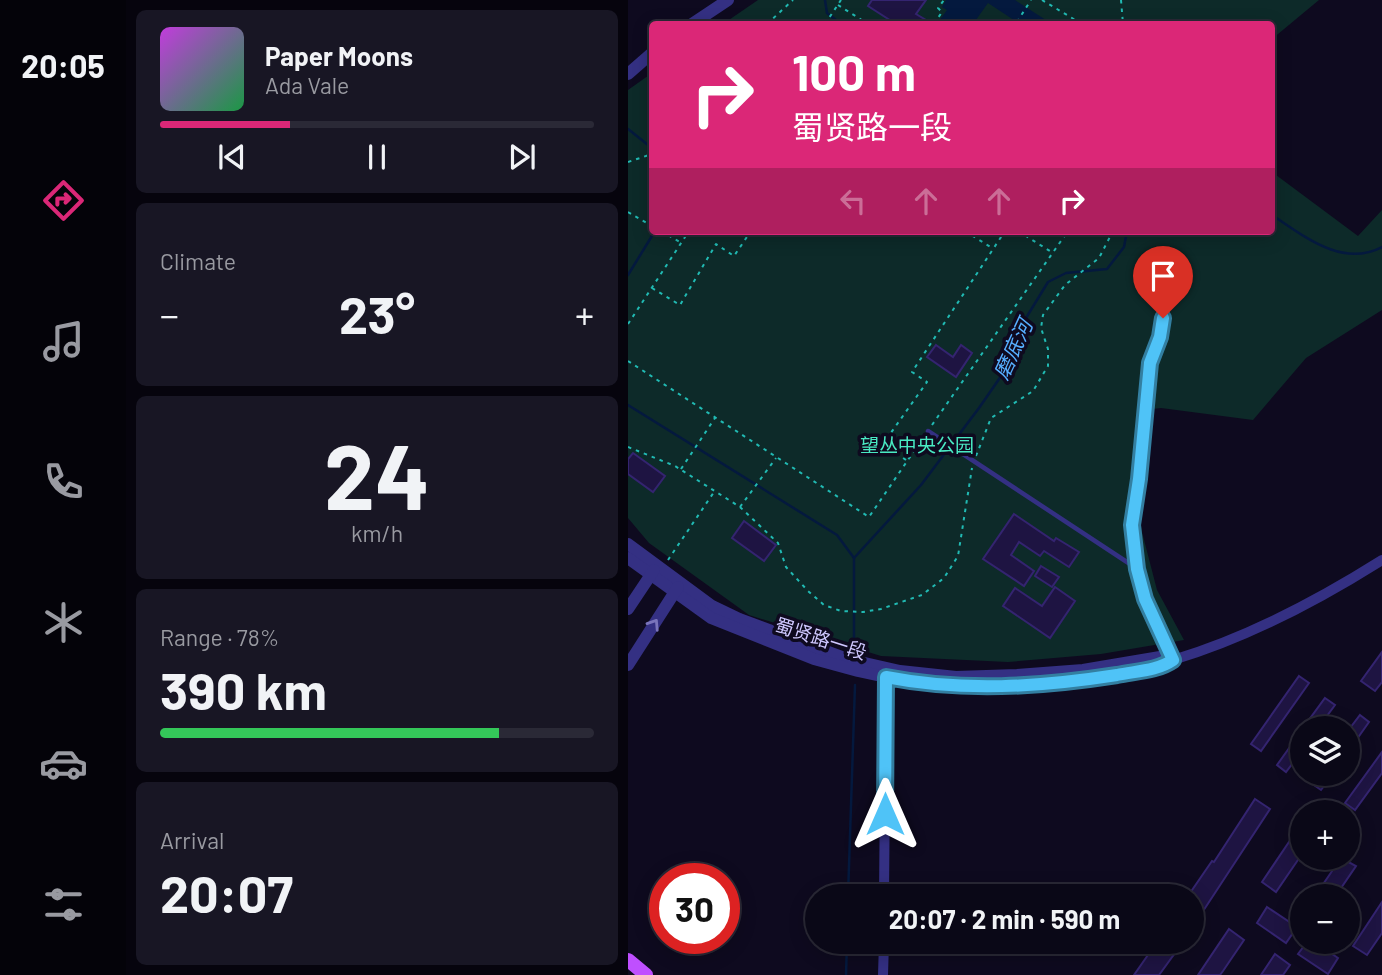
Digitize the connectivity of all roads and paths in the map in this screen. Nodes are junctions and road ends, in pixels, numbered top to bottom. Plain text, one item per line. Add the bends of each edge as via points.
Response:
1 (728, 0) edge
2 (793, 0) edge
3 (841, 0) edge
4 (944, 0) edge
5 (1031, 0) edge
6 (1042, 0) edge
7 (1121, 0) edge
8 (838, 5) junction
9 (696, 21) edge
10 (770, 21) edge
11 (827, 21) edge
12 (863, 21) edge
13 (936, 21) edge
14 (1018, 21) edge
15 (1077, 21) edge
16 (1123, 21) edge
17 (649, 56) edge
18 (628, 74) edge
19 (649, 155) edge
20 (628, 162) edge
21 (628, 212) edge
22 (649, 224) edge
23 (668, 235) edge
24 (686, 235) edge
25 (748, 235) edge
26 (971, 235) edge
27 (1002, 235) edge
28 (1024, 235) edge
29 (1065, 235) edge
30 (1111, 235) edge
31 (681, 243) junction
32 (993, 249) junction
33 (1053, 253) junction
34 (1175, 254) dead end
35 (652, 288) junction
36 (628, 324) edge
37 (628, 361) edge
38 (716, 417) junction
39 (928, 430) junction
40 (628, 447) edge
41 (777, 457) junction
42 (975, 457) dead end
43 (907, 461) junction
44 (972, 468) dead end
45 (680, 470) junction
46 (714, 491) junction
47 (740, 507) junction
48 (628, 544) edge
49 (628, 558) edge
50 (1382, 560) edge
51 (1137, 569) junction
52 (657, 571) junction
53 (678, 588) junction
54 (628, 609) edge
55 (1173, 660) junction
56 (628, 665) edge
57 (886, 677) junction
58 (884, 884) edge
59 (884, 954) edge
60 (628, 960) edge
61 (646, 975) edge
62 (883, 975) edge

1 - 9 street
2 - 10 path
3 - 8 path
4 - 13 path
5 - 14 path
6 - 15 path
7 - 16 path
8 - 11 path
8 - 12 path
17 - 18 street
19 - 20 path
21 - 22 path
23 - 31 path
24 - 31 path
25 - 35 path via 734,256 716,244 680,304
26 - 32 path
27 - 32 path
28 - 33 path
29 - 33 path
30 - 42 path via 1099,258 1065,285 1043,315 1048,366 1033,391 991,418
31 - 35 path
32 - 43 path via 912,372 927,382 883,444
33 - 39 path
34 - 51 street via 1160,337 1150,363 1132,525
35 - 36 path
37 - 38 path
38 - 41 path
38 - 45 path
39 - 43 path
39 - 51 lane
40 - 45 path
41 - 43 path via 869,517
41 - 47 path
44 - 47 path via 958,556 944,578 922,595 882,609 842,611 824,605 786,567 778,543
45 - 46 path
46 - 47 path
46 - 52 path
48 - 52 street
49 - 52 street
50 - 55 street, 蜀贤路一段 via 1327,594 1207,650
51 - 55 street via 1145,599
52 - 53 street
52 - 54 street
53 - 55 street, 蜀贤路一段 via 796,642 900,671 956,677 1017,675 1166,656
56 -> 53 street
53 - 57 street, 蜀贤路一段 via 711,618 814,659
55 - 57 street, 蜀贤路一段 via 1162,667 1099,678 1021,686 976,688
57 - 58 street
59 - 62 street
60 - 61 main road

